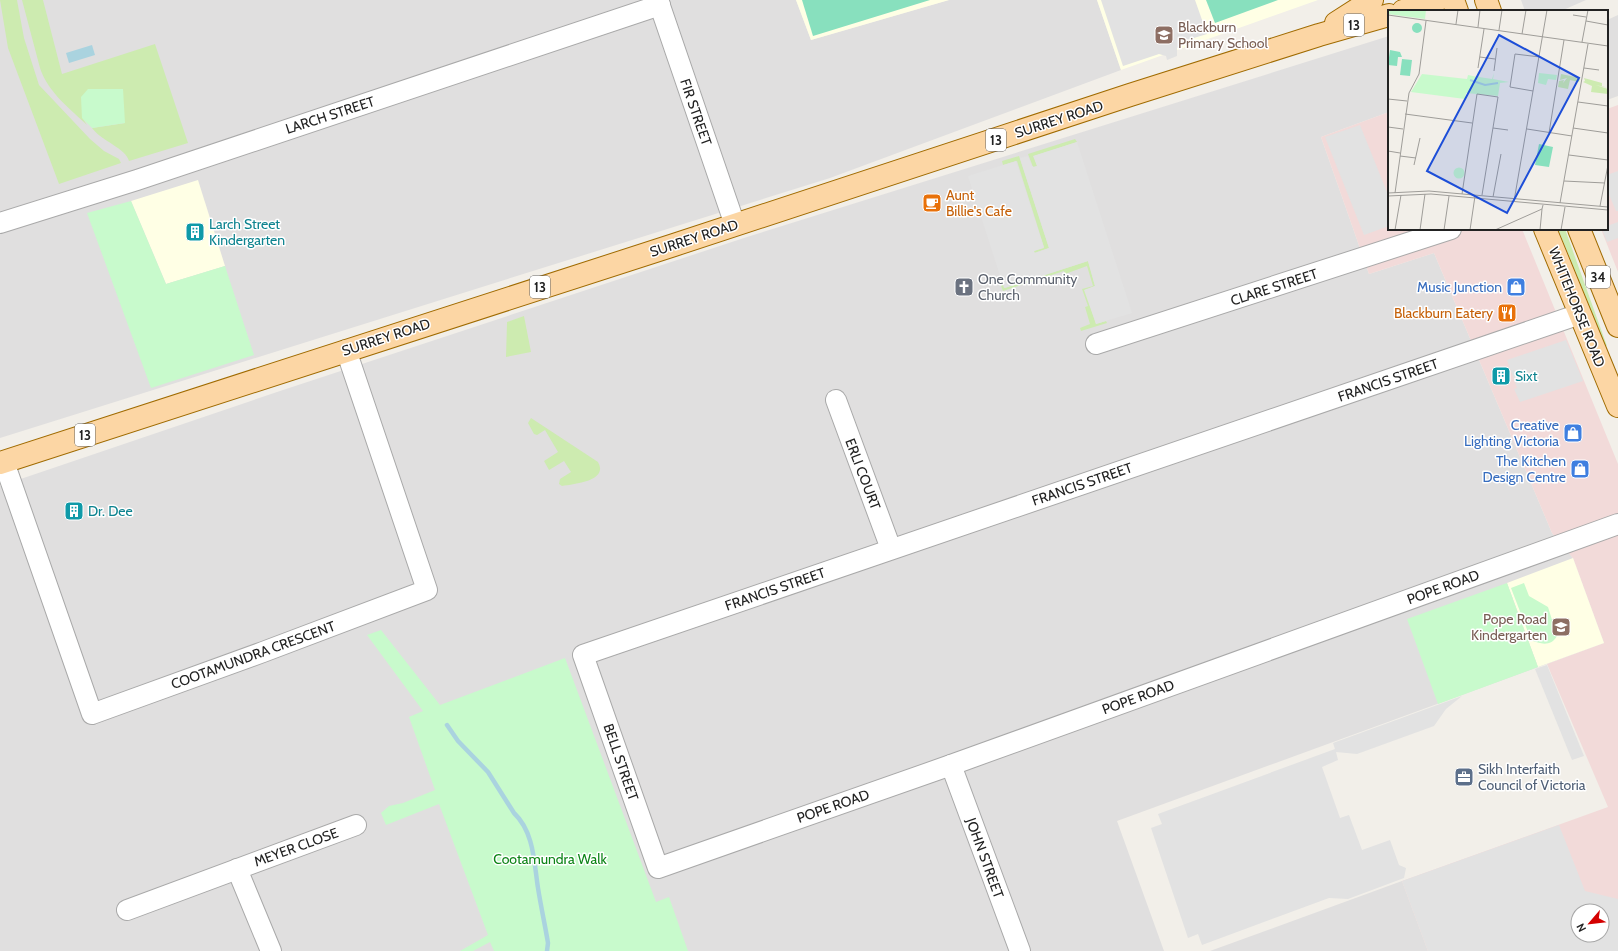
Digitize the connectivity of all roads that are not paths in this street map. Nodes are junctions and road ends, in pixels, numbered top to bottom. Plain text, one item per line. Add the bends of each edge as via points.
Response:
1 (1372, 0) edge
2 (1437, 0) edge
3 (1453, 0) edge
4 (1486, 0) edge
5 (659, 3) edge
6 (1406, 10) edge
7 (1457, 10) edge
8 (1490, 10) edge
9 (1388, 15) edge
10 (1319, 35) junction
11 (0, 223) edge
12 (735, 225) junction
13 (1448, 230) edge
14 (1545, 230) edge
15 (1578, 230) edge
16 (1580, 314) junction
17 (1618, 326) edge
18 (1096, 344) dead end
19 (346, 350) junction
20 (1612, 376) edge
21 (836, 400) dead end
22 (1618, 406) edge
23 (2, 462) edge
24 (1618, 524) edge
25 (891, 549) junction
26 (583, 655) joint
27 (951, 765) junction
28 (356, 825) dead end
29 (658, 868) joint
30 (237, 869) junction
31 (127, 910) dead end
32 (271, 951) edge
33 (1020, 951) edge

1 - 10 main road
2 - 6 main road
3 - 7 main road
4 - 8 main road
5 - 11 street, LARCH STREET via 145,177
5 - 12 street, FIR STREET
9 - 10 main road, SURREY ROAD / 13
10 - 12 main road, SURREY ROAD / 13
12 - 19 main road, SURREY ROAD / 13
13 - 18 street, CLARE STREET
14 - 16 main road, WHITEHORSE ROAD / 34
15 - 17 main road, 34
16 - 20 main road, WHITEHORSE ROAD / 34
16 - 25 street, FRANCIS STREET
19 - 23 main road, SURREY ROAD / 13
19 - 23 street, COOTAMUNDRA CRESCENT via 427,590 92,714
20 - 22 main road, WHITEHORSE ROAD / 34
21 - 25 street, ERLI COURT
24 - 27 street, POPE ROAD
25 - 26 street, FRANCIS STREET
26 - 29 street, BELL STREET
27 - 29 street, POPE ROAD
27 - 33 street, JOHN STREET
28 - 30 street, MEYER CLOSE
30 - 31 street, MEYER CLOSE
30 - 32 street, MEYER CLOSE

